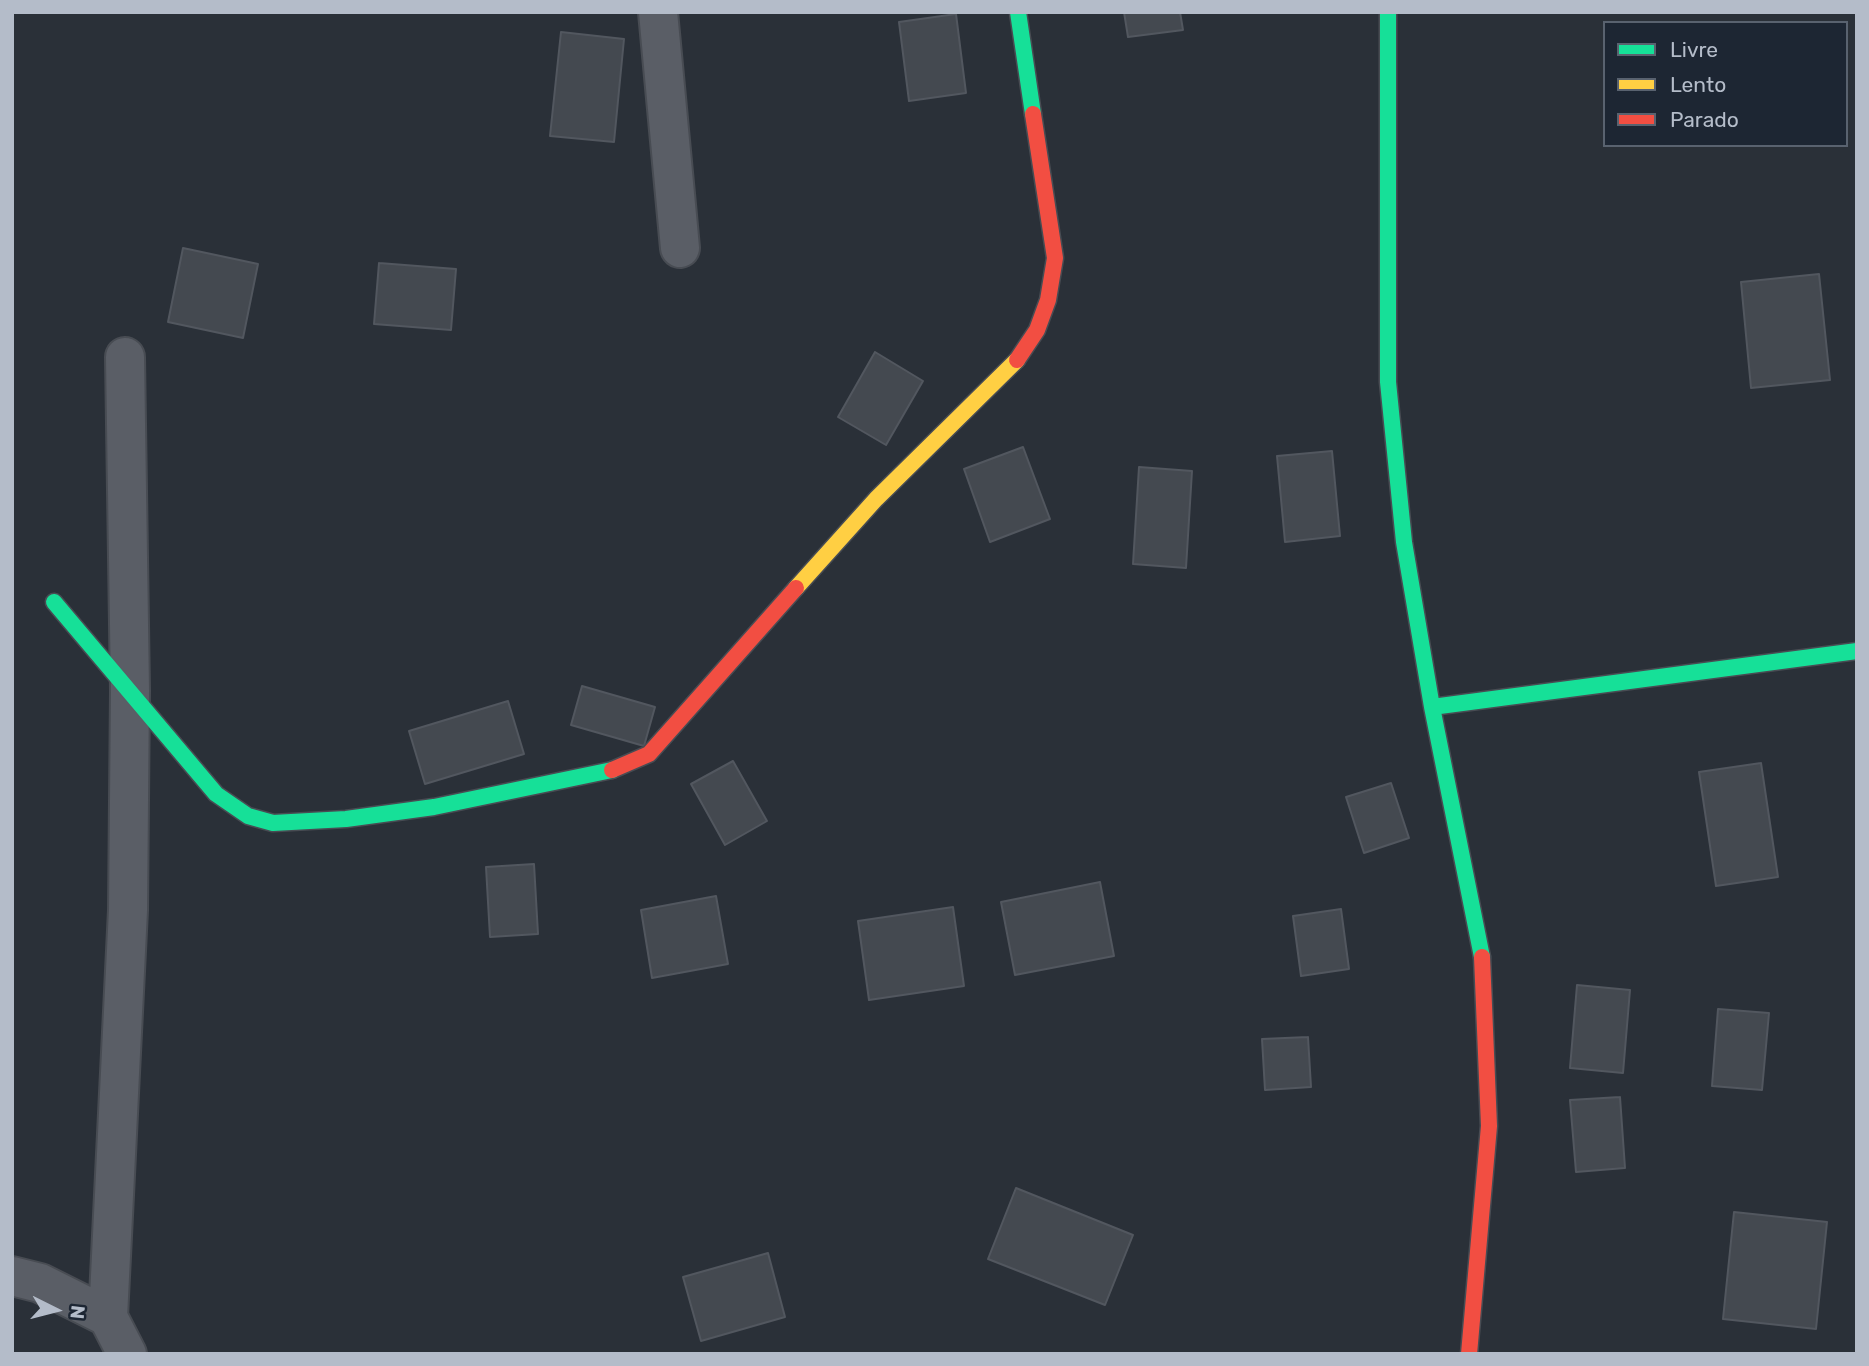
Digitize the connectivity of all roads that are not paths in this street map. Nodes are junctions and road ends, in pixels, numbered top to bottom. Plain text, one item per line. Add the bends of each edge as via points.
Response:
1 (657, 12) edge
2 (1018, 12) edge
3 (1388, 12) edge
4 (680, 248) dead end
5 (125, 357) dead end
6 (54, 602) dead end
7 (1857, 651) edge
8 (130, 691) junction
9 (1432, 707) junction
10 (12, 1276) edge
11 (108, 1317) junction
12 (127, 1354) edge
13 (1469, 1354) edge

1 - 4 street
2 - 8 street via 1055,258 1037,330 1016,361 876,499 649,754 580,778 434,807 273,823 248,816 216,794
3 - 9 street via 1388,382 1404,542
5 - 8 street
6 - 8 street
7 - 9 street
8 - 11 street via 128,910
9 - 13 street via 1482,958 1487,1025 1489,1126
10 - 11 street via 40,1283
11 - 12 street

